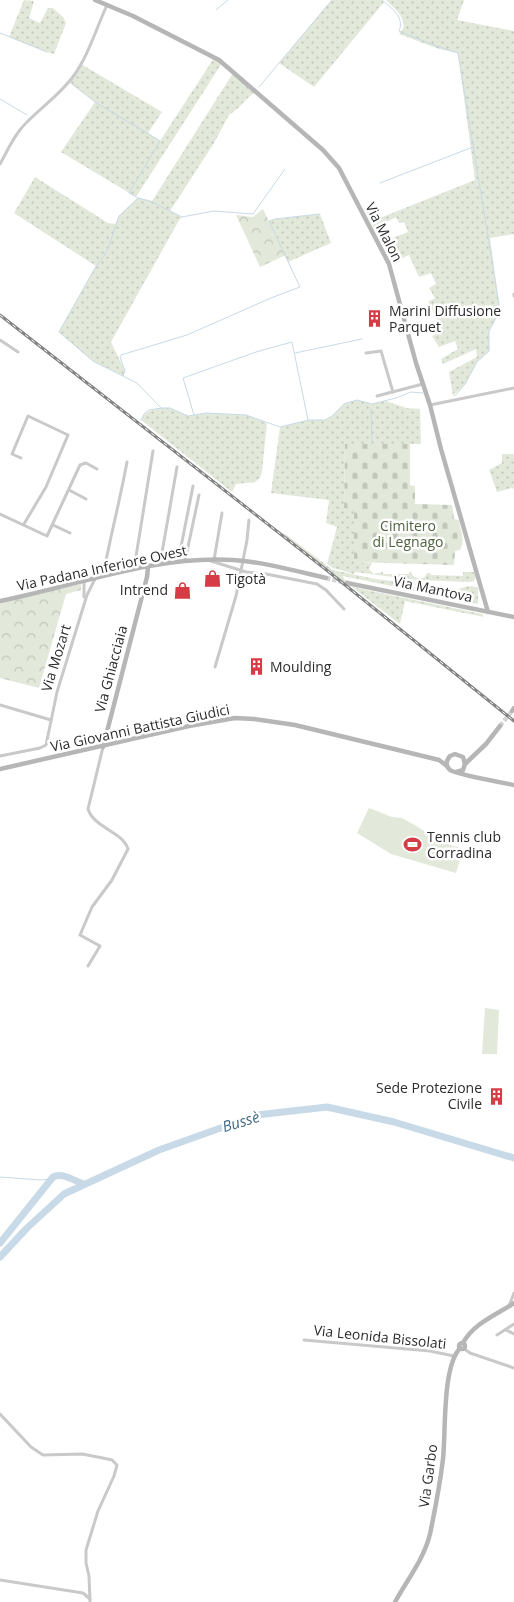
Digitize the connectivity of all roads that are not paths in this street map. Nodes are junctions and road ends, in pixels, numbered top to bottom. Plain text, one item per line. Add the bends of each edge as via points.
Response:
1 (95, 0) edge
2 (107, 5) junction
3 (0, 164) edge
4 (0, 340) edge
5 (18, 352) dead end
6 (366, 353) dead end
7 (423, 384) junction
8 (514, 388) edge
9 (393, 392) junction
10 (377, 396) dead end
11 (430, 405) junction
12 (153, 451) dead end
13 (22, 458) dead end
14 (127, 462) dead end
15 (177, 467) dead end
16 (97, 469) dead end
17 (193, 486) dead end
18 (69, 490) junction
19 (199, 495) dead end
20 (86, 499) dead end
21 (222, 513) dead end
22 (0, 514) edge
23 (249, 520) dead end
24 (24, 524) junction
25 (53, 525) junction
26 (70, 533) dead end
27 (208, 560) junction
28 (214, 560) junction
29 (185, 561) junction
30 (243, 561) junction
31 (178, 562) junction
32 (160, 565) junction
33 (148, 567) junction
34 (134, 570) junction
35 (240, 571) junction
36 (103, 577) junction
37 (326, 578) tunnel mouth
38 (95, 579) junction
39 (84, 581) junction
40 (347, 582) tunnel mouth
41 (0, 601) edge
42 (84, 602) junction
43 (344, 609) dead end
44 (488, 612) junction
45 (514, 617) edge
46 (215, 667) dead end
47 (0, 705) edge
48 (51, 720) junction
49 (500, 726) tunnel mouth
50 (103, 747) junction
51 (477, 752) junction
52 (0, 756) edge
53 (450, 756) junction
54 (461, 756) junction
55 (431, 758) junction
56 (465, 765) junction
57 (447, 766) junction
58 (0, 769) edge
59 (456, 772) junction
60 (474, 776) junction
61 (514, 785) edge
62 (88, 966) dead end
63 (514, 1293) edge
64 (514, 1303) edge
65 (509, 1306) junction
66 (514, 1324) edge
67 (506, 1330) junction
68 (514, 1334) edge
69 (497, 1335) dead end
70 (304, 1340) dead end
71 (462, 1346) junction
72 (454, 1356) junction
73 (514, 1368) edge
74 (0, 1414) edge
75 (0, 1580) edge
76 (90, 1600) edge
77 (395, 1602) edge

1 - 2 street, Via Malon
2 - 3 street via 73,76 27,122
2 - 7 street, Via Malon via 219,60 323,150 339,168 389,264
4 - 5 street
6 - 9 street via 381,350
7 - 9 street
7 - 11 street, Via Malon
8 - 11 street
9 - 10 street
11 - 44 street, Via Malon
12 - 34 street
13 - 24 street via 12,454 28,416 68,435 46,487
14 - 36 street
15 - 32 street
16 - 18 street via 82,464
17 - 31 street
18 - 20 street
18 - 25 street
19 - 29 street
21 - 28 street
22 - 24 street
23 - 30 street
24 - 25 street via 47,536
25 - 26 street
27 - 28 street, Via Padana Inferiore Ovest
27 - 29 street, Via Padana Inferiore Ovest
27 - 35 street
28 - 30 street, Via Padana Inferiore Ovest
29 - 31 street, Via Padana Inferiore Ovest
30 - 35 street
30 - 37 street, Via Padana Inferiore Ovest
31 - 32 street, Via Padana Inferiore Ovest
32 - 33 street, Via Padana Inferiore Ovest
33 - 34 street, Via Padana Inferiore Ovest
33 - 50 street, Via Ghiacciaia
34 - 36 street, Via Padana Inferiore Ovest
35 - 43 street via 316,584
35 - 46 street
36 - 38 street, Via Padana Inferiore Ovest
38 - 39 street, Via Padana Inferiore Ovest
38 - 42 street, Via Mozart
39 - 41 street, Via Padana Inferiore Ovest
39 - 42 street, Via Mozart
40 - 44 street, Via Mantova
42 - 48 street, Via Mozart
44 - 45 street, Via Mantova
47 - 48 street
48 - 52 street, Via Mozart via 45,746
49 - 51 street
50 - 55 street, Via Giovanni Battista Giudici via 217,720 254,718
50 - 58 street, Via Giovanni Battista Giudici
50 - 62 street, Via Ghiacciaia via 88,809 92,818 123,841 128,850 92,907 80,935 100,946
51 - 54 street, Via Giovanni Battista Giudici
51 - 56 street
53 - 54 street, Via Giovanni Battista Giudici
53 - 55 street, Via Giovanni Battista Giudici
53 - 57 street
54 - 56 street
55 - 57 street, Via Giovanni Battista Giudici
56 - 59 street
56 - 60 street
57 - 59 street, Via Giovanni Battista Giudici
59 - 60 street, Via Giovanni Battista Giudici
60 - 61 street, Via Giovanni Battista Giudici
63 - 65 street
64 - 65 street, Via Garbo
65 - 71 street, Via Garbo via 481,1323 466,1337
66 - 67 street
67 - 68 street
67 - 69 street
70 - 72 street, Via Leonida Bissolati
71 - 72 street, Via Garbo
71 - 73 street via 466,1352
72 - 77 street, Via Garbo via 449,1374 442,1462 430,1534 424,1554
74 - 76 street via 43,1455 82,1454 117,1465 86,1550
75 - 76 street via 83,1593

